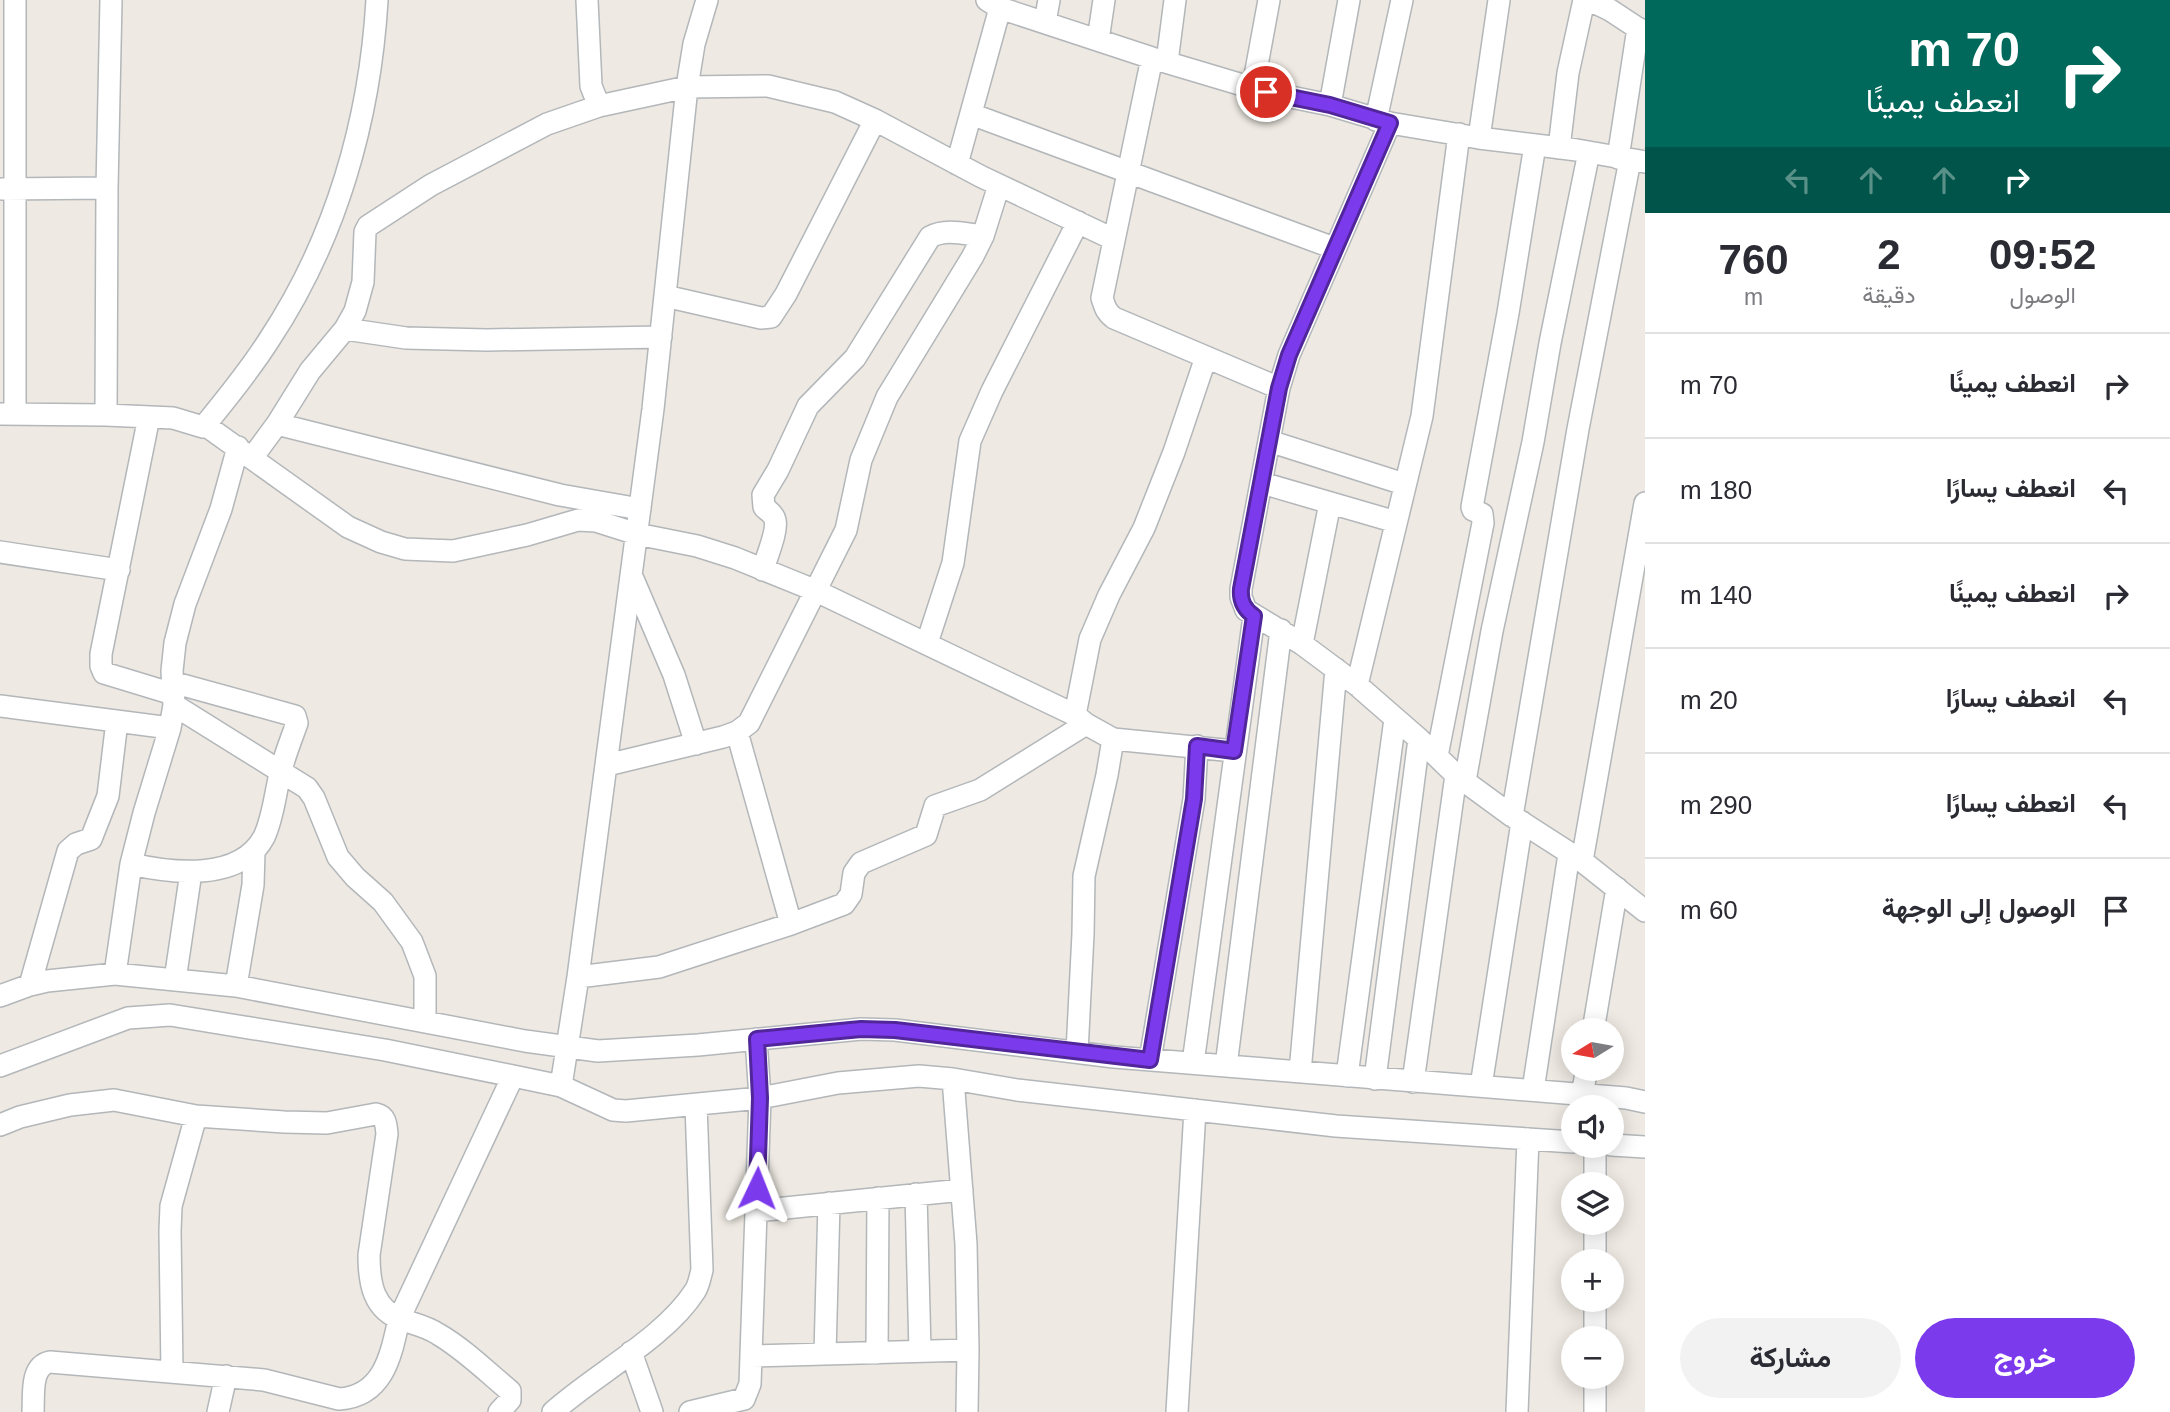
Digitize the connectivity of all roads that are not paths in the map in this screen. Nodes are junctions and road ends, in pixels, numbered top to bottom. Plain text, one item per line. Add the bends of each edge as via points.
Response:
1 (15, 0) edge
2 (111, 0) edge
3 (377, 0) edge
4 (587, 0) edge
5 (707, 0) edge
6 (1049, 0) edge
7 (1104, 0) edge
8 (1175, 0) edge
9 (1269, 0) edge
10 (1349, 0) edge
11 (1402, 0) edge
12 (1499, 0) edge
13 (1587, 0) edge
14 (994, 4) edge
15 (1045, 22) junction
16 (1641, 31) edge
17 (7, 35) edge
18 (1098, 40) junction
19 (1159, 60) junction
20 (687, 87) junction
21 (1253, 87) junction
22 (1330, 105) junction
23 (598, 106) junction
24 (7, 108) edge
25 (971, 114) junction
26 (875, 120) junction
27 (1383, 121) junction
28 (1469, 136) junction
29 (1535, 145) junction
30 (1559, 148) junction
31 (1589, 152) junction
32 (1631, 160) edge
33 (957, 164) junction
34 (1127, 172) junction
35 (999, 185) junction
36 (107, 188) junction
37 (7, 189) edge
38 (1078, 222) junction
39 (983, 236) junction
40 (1113, 239) junction
41 (1334, 248) junction
42 (7, 267) edge
43 (665, 296) junction
44 (345, 329) junction
45 (661, 337) junction
46 (7, 339) edge
47 (1206, 357) junction
48 (1279, 388) junction
49 (7, 414) edge
50 (106, 415) junction
51 (149, 417) junction
52 (278, 424) junction
53 (205, 425) junction
54 (1269, 441) junction
55 (245, 453) junction
56 (1262, 483) junction
57 (1404, 484) junction
58 (1330, 503) junction
59 (1645, 503) edge
60 (640, 509) junction
61 (1396, 522) junction
62 (637, 534) junction
63 (4, 557) edge
64 (119, 570) junction
65 (763, 570) junction
66 (632, 577) junction
67 (814, 590) junction
68 (1254, 616) junction
69 (1281, 630) junction
70 (928, 643) junction
71 (1302, 644) junction
72 (1336, 669) junction
73 (1357, 685) junction
74 (173, 694) junction
75 (0, 706) edge
76 (1080, 719) junction
77 (1395, 719) junction
78 (117, 721) junction
79 (170, 728) junction
80 (737, 732) junction
81 (1113, 739) junction
82 (1419, 739) junction
83 (696, 744) junction
84 (1197, 746) junction
85 (1234, 751) junction
86 (1437, 756) junction
87 (607, 765) junction
88 (280, 772) junction
89 (1461, 778) junction
90 (1517, 819) junction
91 (254, 852) junction
92 (1575, 858) junction
93 (131, 864) junction
94 (191, 872) junction
95 (1617, 888) junction
96 (1645, 911) edge
97 (791, 924) junction
98 (115, 974) junction
99 (578, 977) junction
100 (175, 980) junction
101 (30, 985) junction
102 (236, 986) junction
103 (0, 996) edge
104 (1595, 1018) edge
105 (425, 1022) junction
106 (757, 1039) junction
107 (566, 1047) junction
108 (1077, 1052) junction
109 (1150, 1060) junction
110 (1193, 1063) junction
111 (0, 1066) edge
112 (1226, 1066) junction
113 (1300, 1072) junction
114 (513, 1076) junction
115 (1347, 1076) junction
116 (953, 1079) junction
117 (1375, 1079) junction
118 (1413, 1082) junction
119 (1584, 1082) edge
120 (561, 1086) junction
121 (1481, 1086) junction
122 (1533, 1090) junction
123 (1582, 1094) junction
124 (760, 1098) junction
125 (1645, 1101) edge
126 (696, 1105) junction
127 (1195, 1110) junction
128 (196, 1116) junction
129 (0, 1125) edge
130 (1528, 1139) junction
131 (1561, 1141) edge
132 (1624, 1146) edge
133 (1645, 1147) edge
134 (962, 1189) junction
135 (916, 1194) junction
136 (878, 1198) junction
137 (829, 1203) junction
138 (756, 1211) junction
139 (399, 1319) junction
140 (968, 1350) junction
141 (920, 1351) junction
142 (631, 1352) junction
143 (877, 1353) junction
144 (825, 1354) junction
145 (751, 1356) junction
146 (172, 1372) junction
147 (226, 1376) junction
148 (1595, 1389) edge
149 (33, 1412) edge
150 (218, 1412) edge
151 (499, 1412) edge
152 (553, 1412) edge
153 (652, 1412) edge
154 (690, 1412) edge
155 (967, 1412) edge
156 (1177, 1412) edge
157 (1517, 1412) edge
158 (1595, 1412) edge

1 - 17 street
2 - 36 street
3 - 53 street via 368,89 356,142 321,244 270,339
4 - 23 street via 591,86
5 - 20 street
6 - 15 street
7 - 18 street
8 - 19 street
9 - 21 street
10 - 22 street
11 - 27 street
12 - 28 street
13 - 16 street
13 - 30 street via 1568,73
14 - 15 street
14 - 25 street
15 - 18 street
16 - 32 street
17 - 24 street
18 - 19 street
19 - 21 street
19 - 34 street
20 - 23 street
20 - 26 street via 768,86 835,102
20 - 43 street
21 - 22 street
22 - 27 street
23 - 44 street via 547,124 478,160 368,226 363,282
24 - 37 street
25 - 33 street
25 - 34 street
26 - 33 street
26 - 43 street via 771,317
27 - 28 street
27 - 41 street
28 - 29 street
28 - 57 street via 1422,416
29 - 30 street
29 - 86 street via 1472,507 1482,514 1483,523
30 - 31 street
31 - 32 street
31 - 89 street
32 - 90 street via 1578,429
33 - 35 street
34 - 40 street
34 - 41 street
35 - 38 street
35 - 39 street
36 - 37 street
36 - 50 street
37 - 42 street
38 - 40 street
38 - 70 street via 973,432 953,563
39 - 65 street via 945,232 930,237 855,358 808,406 763,495 762,504 775,521
39 - 67 street via 887,397 861,460 846,530
40 - 47 street via 1102,298 1108,313
41 - 48 street
42 - 46 street
43 - 45 street
44 - 45 street via 420,338
44 - 52 street via 310,371
45 - 60 street
46 - 49 street
47 - 48 street
47 - 76 street via 1149,515 1090,639
48 - 54 street
49 - 50 street
50 - 51 street
51 - 53 street
51 - 64 street
52 - 55 street
52 - 60 street via 560,495
53 - 55 street
54 - 56 street
54 - 57 street
55 - 62 street via 348,527 405,549 453,551 578,520
55 - 74 street via 186,604 176,643
56 - 58 street
56 - 68 street via 1241,597
57 - 61 street
58 - 61 street
58 - 71 street
59 - 92 street
60 - 62 street
61 - 73 street
62 - 65 street via 697,547
62 - 66 street
63 - 64 street
64 - 74 street via 101,654 104,673
65 - 67 street
66 - 83 street via 674,674
66 - 87 street
67 - 70 street
67 - 80 street via 749,723
68 - 69 street
68 - 85 street
69 - 71 street
69 - 112 street
70 - 76 street
71 - 72 street
72 - 73 street
72 - 113 street
73 - 77 street
74 - 79 street
74 - 88 street
74 - 88 street via 297,718
75 - 78 street
76 - 81 street
76 - 97 street via 981,790 935,806 926,835 862,863 844,904
77 - 82 street
77 - 115 street
78 - 79 street
78 - 101 street via 106,804 91,839 68,851
79 - 93 street
80 - 83 street
80 - 97 street
81 - 84 street
81 - 108 street via 1084,876
82 - 86 street
82 - 117 street
83 - 87 street
84 - 85 street
84 - 109 street via 1194,799
85 - 110 street
86 - 89 street
87 - 99 street
88 - 91 street via 264,836
88 - 105 street via 307,788 338,857 383,902 412,942 425,976
89 - 90 street
89 - 118 street
90 - 92 street
90 - 121 street
91 - 94 street via 234,864
91 - 102 street
92 - 95 street
92 - 122 street
93 - 94 street
93 - 98 street
94 - 100 street
95 - 96 street
95 - 104 street
97 - 99 street via 659,967
98 - 100 street
98 - 101 street
99 - 107 street
100 - 102 street
101 - 103 street
102 - 105 street
105 - 107 street
106 - 107 street via 598,1051
106 - 108 street via 895,1030
106 - 124 street
107 - 120 street
108 - 109 street
109 - 110 street
110 - 112 street
111 - 114 street via 128,1018 170,1015
112 - 113 street
113 - 115 street
114 - 120 street
114 - 139 street
115 - 117 street
116 - 124 street via 919,1076 838,1083
116 - 127 street
116 - 134 street
117 - 118 street
118 - 121 street
119 - 123 street
120 - 126 street via 612,1110
121 - 122 street
122 - 123 street
123 - 125 street
124 - 126 street
124 - 138 street
126 - 142 street via 702,1270 697,1289 671,1319
127 - 130 street via 1336,1126
127 - 156 street
128 - 129 street via 114,1100 70,1105
128 - 139 street via 327,1123 381,1115 387,1134 369,1274 376,1300
128 - 146 street via 171,1206
130 - 131 street
130 - 157 street
132 - 133 street
134 - 135 street
134 - 140 street
135 - 136 street
135 - 141 street
136 - 137 street
136 - 143 street
137 - 138 street
137 - 144 street
138 - 145 street
139 - 147 street via 390,1358 380,1376 350,1398
139 - 151 street via 442,1336 510,1391 510,1400
140 - 141 street
140 - 155 street
141 - 143 street
142 - 152 street
142 - 153 street
143 - 144 street
144 - 145 street
145 - 154 street via 750,1384 744,1399
146 - 147 street
146 - 149 street via 44,1363 35,1379
147 - 150 street
148 - 158 street

